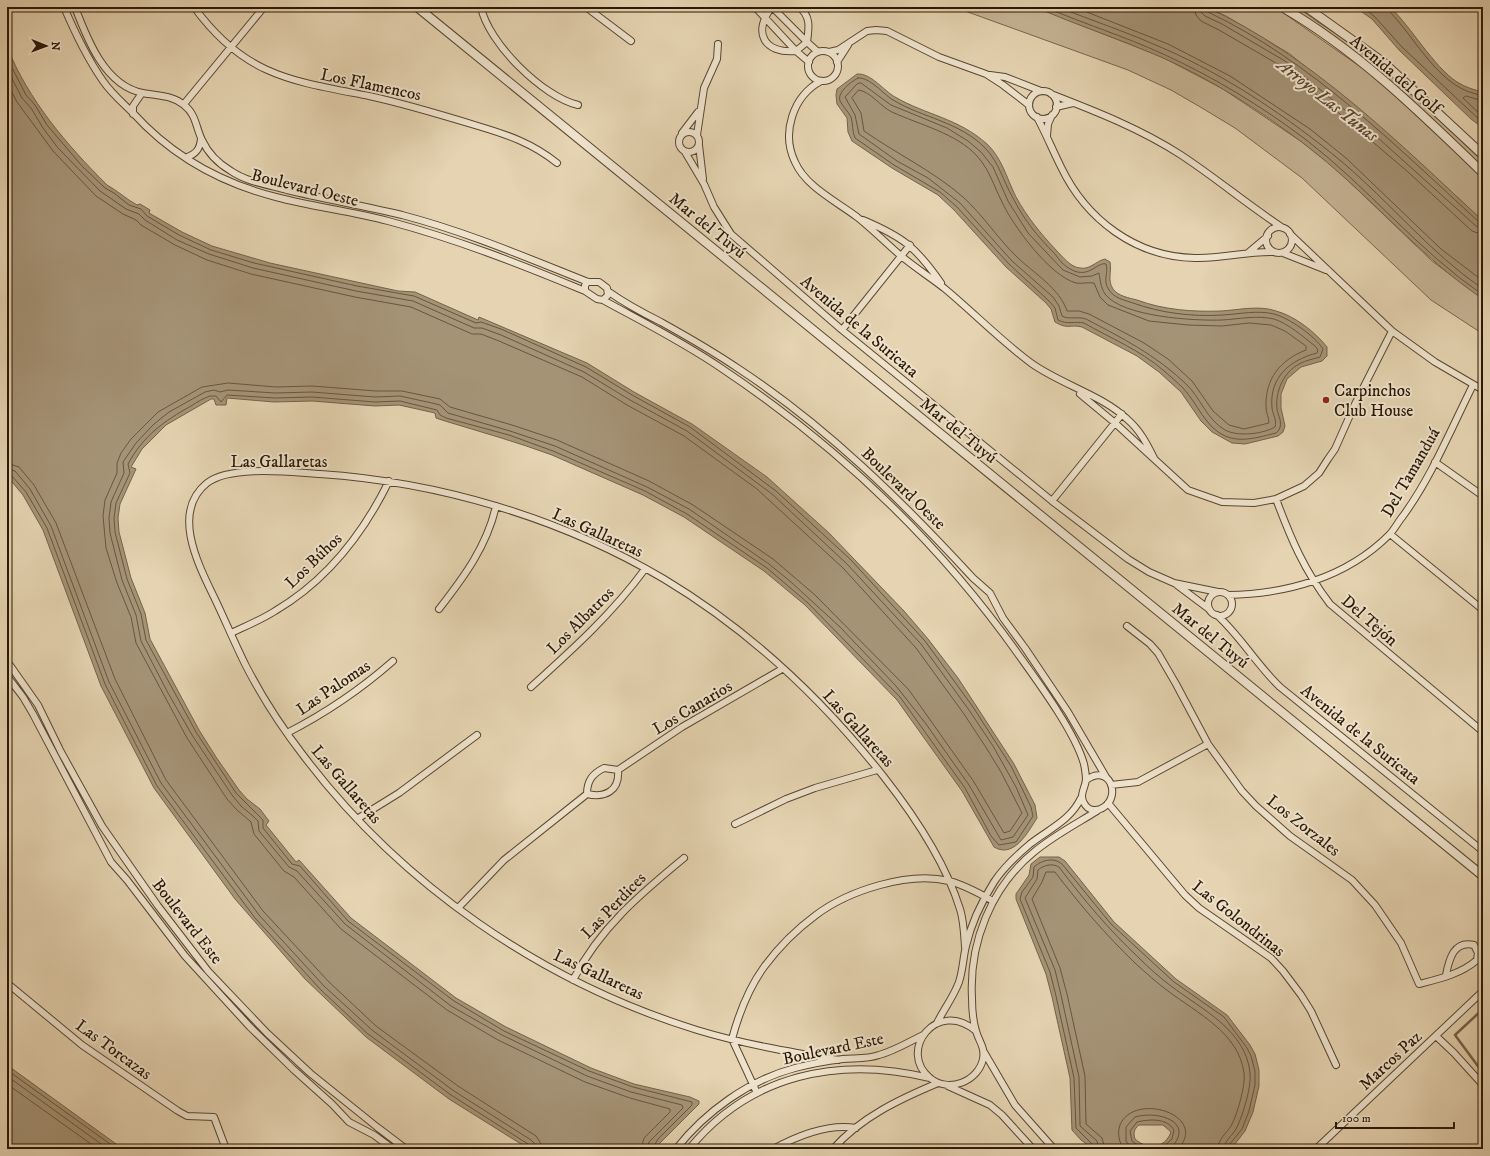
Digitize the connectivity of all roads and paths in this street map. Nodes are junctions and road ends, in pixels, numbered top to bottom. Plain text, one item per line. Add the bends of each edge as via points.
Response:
1 (64, 7) edge
2 (75, 7) edge
3 (194, 7) edge
4 (264, 7) edge
5 (417, 7) edge
6 (480, 7) edge
7 (586, 7) edge
8 (755, 7) edge
9 (772, 7) edge
10 (799, 7) edge
11 (1282, 7) edge
12 (1306, 7) edge
13 (764, 16) junction
14 (84, 30) junction
15 (76, 34) junction
16 (631, 41) dead end
17 (807, 42) junction
18 (718, 44) dead end
19 (848, 44) junction
20 (232, 47) junction
21 (796, 51) junction
22 (818, 52) junction
23 (829, 52) junction
24 (808, 62) junction
25 (837, 62) junction
26 (809, 72) junction
27 (986, 74) junction
28 (821, 81) junction
29 (808, 89) junction
30 (1041, 91) junction
31 (142, 93) junction
32 (1051, 94) junction
33 (1075, 103) junction
34 (184, 104) junction
35 (578, 105) dead end
36 (1029, 105) junction
37 (1056, 107) junction
38 (699, 111) junction
39 (133, 114) junction
40 (1052, 116) junction
41 (1037, 117) junction
42 (682, 134) junction
43 (697, 135) junction
44 (1047, 136) junction
45 (201, 139) junction
46 (699, 145) junction
47 (685, 152) junction
48 (1483, 155) edge
49 (187, 157) junction
50 (557, 163) dead end
51 (1483, 173) edge
52 (704, 184) junction
53 (278, 187) junction
54 (275, 197) junction
55 (402, 215) junction
56 (858, 217) junction
57 (1268, 218) junction
58 (400, 224) junction
59 (1283, 228) junction
60 (1269, 234) junction
61 (1290, 234) junction
62 (910, 245) junction
63 (1274, 252) junction
64 (1248, 253) junction
65 (1283, 253) junction
66 (901, 256) junction
67 (534, 260) junction
68 (530, 268) junction
69 (1329, 271) junction
70 (588, 282) junction
71 (944, 289) junction
72 (585, 291) junction
73 (609, 292) junction
74 (602, 300) junction
75 (662, 323) junction
76 (657, 330) junction
77 (842, 330) junction
78 (1392, 331) junction
79 (763, 385) junction
80 (1473, 385) junction
81 (1071, 387) junction
82 (1483, 390) edge
83 (758, 393) junction
84 (1122, 414) junction
85 (1115, 423) junction
86 (852, 457) junction
87 (1154, 458) junction
88 (1435, 462) junction
89 (846, 463) junction
90 (389, 481) junction
91 (1483, 496) edge
92 (1276, 499) junction
93 (1052, 501) junction
94 (496, 506) junction
95 (1390, 534) junction
96 (937, 540) junction
97 (932, 545) junction
98 (645, 569) junction
99 (1312, 581) junction
100 (1174, 583) junction
101 (981, 584) junction
102 (1218, 592) junction
103 (1228, 594) junction
104 (1242, 594) junction
105 (974, 595) junction
106 (993, 599) junction
107 (1232, 604) junction
108 (981, 605) junction
109 (439, 609) dead end
110 (1209, 609) junction
111 (1483, 610) edge
112 (1227, 613) junction
113 (1217, 615) junction
114 (1127, 626) dead end
115 (1230, 628) junction
116 (231, 633) junction
117 (7, 661) edge
118 (392, 661) dead end
119 (782, 669) junction
120 (7, 676) edge
121 (531, 688) dead end
122 (1054, 692) junction
123 (1047, 697) junction
124 (1483, 732) edge
125 (287, 733) junction
126 (477, 734) dead end
127 (1208, 744) junction
128 (61, 752) junction
129 (54, 756) junction
130 (618, 770) junction
131 (877, 770) junction
132 (1106, 777) junction
133 (1086, 780) junction
134 (1111, 785) junction
135 (587, 794) junction
136 (1081, 798) junction
137 (1108, 803) junction
138 (1097, 811) junction
139 (357, 819) junction
140 (735, 824) dead end
141 (114, 843) junction
142 (103, 849) junction
143 (1483, 851) edge
144 (684, 858) dead end
145 (125, 859) junction
146 (115, 866) junction
147 (1483, 876) edge
148 (949, 881) junction
149 (986, 897) junction
150 (993, 901) junction
151 (458, 908) junction
152 (965, 947) junction
153 (192, 950) junction
154 (185, 956) junction
155 (1446, 975) junction
156 (573, 980) junction
157 (7, 983) edge
158 (1483, 991) edge
159 (937, 1023) junction
160 (976, 1031) junction
161 (266, 1033) junction
162 (923, 1035) junction
163 (1436, 1036) junction
164 (261, 1039) junction
165 (732, 1039) junction
166 (984, 1052) junction
167 (838, 1060) junction
168 (1336, 1065) dead end
169 (930, 1078) junction
170 (938, 1083) junction
171 (946, 1085) junction
172 (1483, 1085) edge
173 (753, 1086) junction
174 (757, 1093) junction
175 (353, 1107) junction
176 (342, 1115) junction
177 (365, 1117) junction
178 (856, 1128) junction
179 (360, 1129) junction
180 (226, 1149) edge
181 (393, 1149) edge
182 (406, 1149) edge
183 (676, 1149) edge
184 (689, 1149) edge
185 (773, 1149) edge
186 (833, 1149) edge
187 (1033, 1149) edge
188 (1054, 1149) edge
189 (1316, 1149) edge

1 - 15 street, Boulevard Oeste
2 - 14 street
3 - 20 street, Los Flamencos via 218,36
4 - 20 street
5 - 147 street, Mar del Tuyú
6 - 35 street via 493,37 511,59 561,100
7 - 16 street
8 - 13 street
9 - 13 street
9 - 17 street
10 - 17 street via 807,15 810,24
11 - 51 street, Avenida del Golf via 1375,72
12 - 48 street, Avenida del Golf via 1383,62
13 - 21 street
13 - 21 street via 761,29 766,42 772,48 781,51
14 - 15 street
14 - 31 street via 110,74 122,84
15 - 39 street, Boulevard Oeste via 104,83
17 - 21 street
17 - 22 street
18 - 38 street, Avenida de la Suricata via 717,59 704,88
19 - 23 street
19 - 25 street
19 - 27 street via 867,31 887,31 939,57
20 - 34 street
20 - 50 street, Los Flamencos via 245,59 282,77 410,106 471,124 537,148
21 - 24 street
22 - 23 street
22 - 24 street
23 - 25 street
24 - 26 street
25 - 28 street via 838,67 834,76
26 - 28 street
26 - 29 street
27 - 30 street via 1005,77
27 - 36 street
28 - 29 street
29 - 56 street via 795,108 790,123 789,137 795,162 814,185
30 - 32 street
30 - 36 street via 1031,98
31 - 34 street via 168,97
31 - 39 street via 133,106
32 - 33 street
32 - 37 street via 1056,99
33 - 37 street
33 - 57 street via 1109,117 1180,154
34 - 45 street, Boulevard Oeste via 192,113
36 - 41 street
37 - 40 street
38 - 42 street, Avenida de la Suricata
38 - 43 street, Avenida de la Suricata
39 - 49 street, Boulevard Oeste via 175,152
40 - 41 street
40 - 44 street
41 - 44 street
42 - 43 street via 688,131
42 - 47 street, Avenida de la Suricata via 678,142
43 - 46 street, Avenida de la Suricata
44 - 64 street via 1061,168 1084,204 1100,220 1134,244 1154,252 1186,258
45 - 49 street via 200,147 194,155
45 - 53 street, Boulevard Oeste via 218,162 232,172
46 - 47 street via 692,152
46 - 52 street, Avenida de la Suricata
47 - 52 street, Avenida de la Suricata
49 - 54 street, Boulevard Oeste via 215,175
52 - 77 street, Avenida de la Suricata via 714,207 731,234
53 - 54 street
53 - 55 street, Boulevard Oeste
54 - 58 street, Boulevard Oeste
55 - 58 street
55 - 67 street, Boulevard Oeste via 472,236
56 - 62 street via 887,230
56 - 66 street
57 - 59 street
57 - 60 street
58 - 68 street, Boulevard Oeste via 454,240
59 - 60 street via 1276,228
59 - 61 street
60 - 63 street via 1267,243
60 - 64 street
61 - 65 street via 1291,245
61 - 69 street
62 - 66 street
62 - 71 street
63 - 64 street
63 - 65 street
65 - 69 street
66 - 71 street
66 - 77 street
67 - 68 street
67 - 70 street, Boulevard Oeste
68 - 72 street, Boulevard Oeste
69 - 78 street
70 - 72 street via 585,284
70 - 73 street via 596,281 603,284
71 - 81 street via 1031,363
72 - 74 street
73 - 74 street
73 - 75 street, Boulevard Oeste
74 - 76 street, Boulevard Oeste
75 - 76 street
75 - 79 street, Boulevard Oeste via 718,355
76 - 83 street, Boulevard Oeste
77 - 93 street, Avenida de la Suricata
78 - 80 street
78 - 92 street via 1335,449 1319,473 1304,486
79 - 83 street
79 - 86 street, Boulevard Oeste
80 - 82 street
80 - 88 street, Del Tamanduá
81 - 84 street
81 - 85 street
83 - 89 street, Boulevard Oeste
84 - 85 street
84 - 87 street via 1145,440
85 - 87 street
85 - 93 street
86 - 89 street
86 - 96 street, Boulevard Oeste via 891,492
87 - 92 street via 1188,490 1210,499 1254,504
88 - 91 street
88 - 95 street, Del Tamanduá via 1413,502
89 - 97 street, Boulevard Oeste
90 - 94 street, Las Gallaretas
90 - 116 street, Los Búhos via 363,528 324,573 275,612
90 - 116 street, Las Gallaretas via 295,473 239,472 217,477 201,489 191,504 189,532 210,589
92 - 99 street, Del Tejón via 1291,540
93 - 100 street, Avenida de la Suricata via 1128,559
94 - 98 street, Las Gallaretas via 576,536
94 - 109 street via 487,536 476,557
95 - 99 street, Del Tamanduá via 1351,563
95 - 111 street
96 - 97 street
96 - 101 street, Boulevard Oeste
97 - 105 street, Boulevard Oeste
98 - 119 street, Las Gallaretas via 729,623
98 - 121 street, Los Albatros via 625,596 574,650
99 - 104 street, Del Tamanduá via 1275,592
99 - 124 street, Del Tejón via 1330,604 1352,625
100 - 102 street, Avenida de la Suricata
100 - 110 street, Avenida de la Suricata
101 - 105 street via 975,588
101 - 106 street, Boulevard Oeste via 988,588
102 - 103 street, Avenida de la Suricata
102 - 110 street via 1209,598
103 - 104 street, Avenida de la Suricata
103 - 107 street
104 - 107 street
105 - 108 street, Boulevard Oeste
106 - 108 street via 991,604
106 - 122 street, Boulevard Oeste via 1003,618
107 - 112 street
108 - 123 street, Boulevard Oeste
110 - 113 street, Avenida de la Suricata
112 - 113 street
112 - 115 street, Avenida de la Suricata
113 - 115 street, Avenida de la Suricata
114 - 127 street, Los Zorzales via 1144,638 1158,653
115 - 143 street, Avenida de la Suricata via 1280,687
116 - 125 street, Las Gallaretas via 247,667
117 - 128 street, Boulevard Este via 38,705
118 - 125 street, Las Palomas via 369,682 334,707
119 - 130 street, Los Canarios via 682,728
119 - 131 street, Las Gallaretas via 842,726
120 - 129 street, Boulevard Este via 23,697
122 - 123 street
122 - 132 street, Boulevard Oeste
123 - 133 street, Boulevard Oeste via 1078,749 1084,764
125 - 139 street, Las Gallaretas
126 - 139 street via 409,786
127 - 134 street via 1138,782
127 - 155 street, Los Zorzales via 1256,806 1290,836 1336,868 1363,891 1401,943 1419,984
128 - 129 street
128 - 141 street, Boulevard Este
129 - 142 street, Boulevard Este
130 - 135 street via 604,768 597,771 589,781
130 - 135 street via 619,778 612,791 601,796
131 - 140 street via 786,799
131 - 148 street, Las Gallaretas via 911,816
132 - 133 street via 1096,775
132 - 134 street
133 - 136 street
134 - 137 street via 1112,793
135 - 151 street via 504,860
136 - 138 street via 1087,807
136 - 149 street via 1067,819 1016,856 995,881
137 - 138 street
137 - 168 street, Las Golondrinas via 1185,895 1199,908 1270,958 1292,981 1311,1011
138 - 150 street via 1033,853 1006,882
139 - 151 street, Las Gallaretas via 408,868
141 - 142 street
141 - 145 street, Boulevard Este
142 - 146 street, Boulevard Este
144 - 156 street, Las Perdices via 640,895 596,941
145 - 146 street via 119,866
145 - 153 street, Boulevard Este
146 - 154 street, Boulevard Este
148 - 149 street
148 - 152 street, Las Gallaretas via 960,907
148 - 165 street via 905,880 883,884 816,915 764,967 741,1009
149 - 150 street
149 - 152 street via 977,913
150 - 160 street via 981,931 973,967 972,998
151 - 156 street, Las Gallaretas via 508,943
152 - 159 street via 958,984
153 - 154 street
153 - 161 street, Boulevard Este via 216,980
154 - 164 street, Boulevard Este
155 - 155 street, Los Zorzales via 1468,967 1476,960 1478,953 1474,946 1460,946 1452,953
156 - 165 street, Las Gallaretas via 694,1029
157 - 180 street, Las Torcazas via 82,1045 178,1111 186,1116 214,1117
158 - 163 street, Marcos Paz
159 - 160 street via 958,1021 968,1024
159 - 162 street
160 - 166 street
161 - 164 street
161 - 175 street, Boulevard Este
162 - 167 street, Boulevard Este via 879,1056
162 - 169 street via 919,1044 919,1058
163 - 172 street
163 - 189 street, Marcos Paz
164 - 176 street, Boulevard Este
165 - 167 street, Las Gallaretas
165 - 173 street
166 - 171 street via 979,1070 973,1077 956,1085
166 - 188 street via 1015,1105
167 - 173 street, Boulevard Este via 794,1068
169 - 170 street
169 - 174 street, Boulevard Este via 888,1069 839,1069 793,1079
170 - 171 street
170 - 178 street via 891,1104
171 - 187 street via 990,1105
173 - 174 street
173 - 183 street, Boulevard Este via 703,1119
174 - 184 street, Boulevard Este via 723,1115
175 - 176 street via 345,1108
175 - 177 street, Boulevard Este
176 - 179 street, Boulevard Este
177 - 179 street
177 - 182 street, Boulevard Este
178 - 185 street via 820,1130
178 - 186 street
179 - 181 street, Boulevard Este via 374,1135

